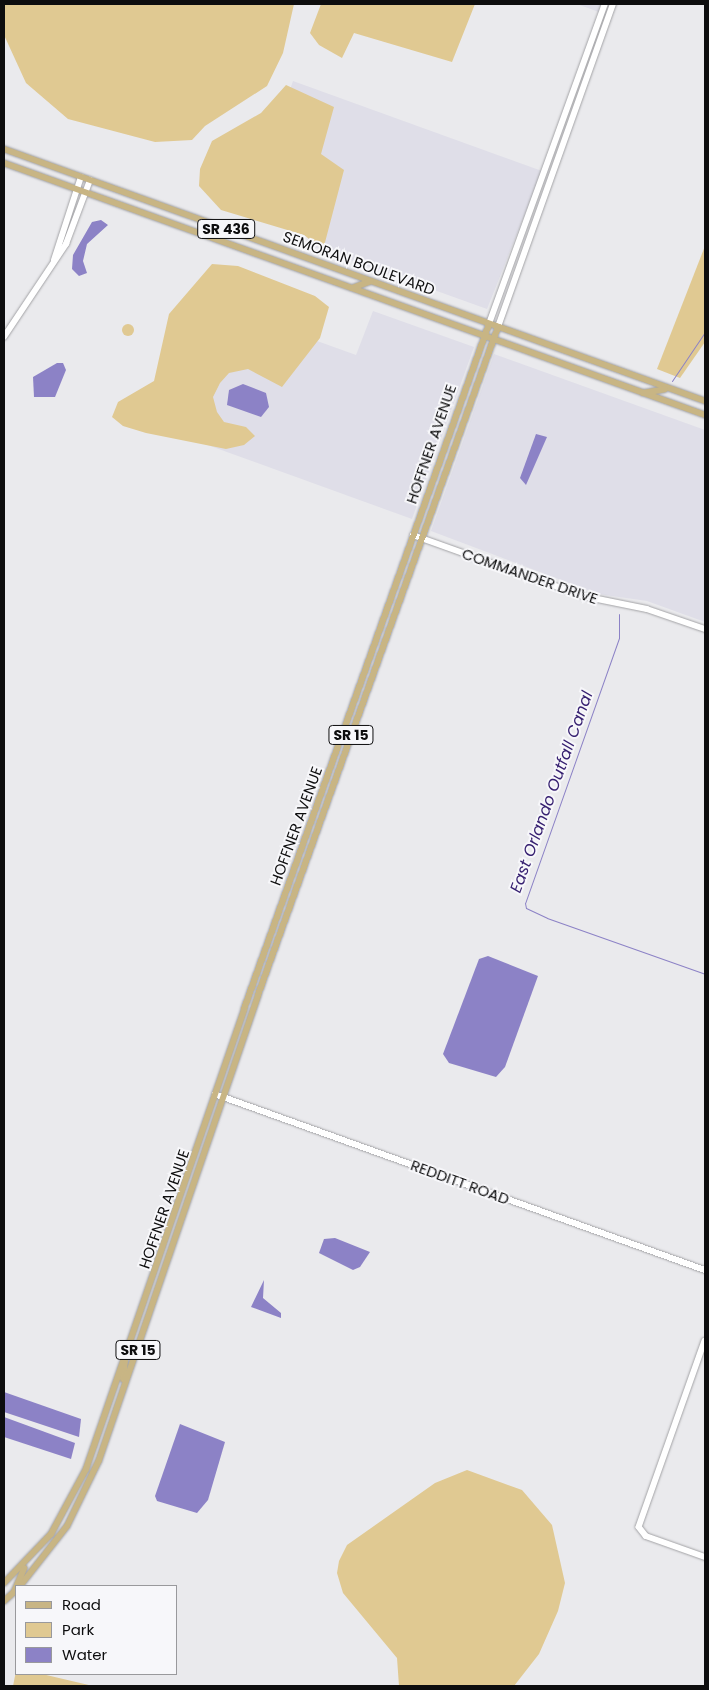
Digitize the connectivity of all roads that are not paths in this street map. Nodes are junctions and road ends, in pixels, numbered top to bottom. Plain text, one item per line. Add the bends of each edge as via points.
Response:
1 (605, 4) edge
2 (613, 4) edge
3 (580, 71) junction
4 (568, 130) junction
5 (4, 149) edge
6 (4, 163) edge
7 (81, 177) junction
8 (90, 180) junction
9 (77, 190) junction
10 (86, 193) junction
11 (52, 270) junction
12 (371, 281) junction
13 (346, 287) junction
14 (489, 324) junction
15 (498, 327) junction
16 (483, 336) junction
17 (4, 337) edge
18 (493, 339) junction
19 (671, 389) junction
20 (643, 393) junction
21 (705, 401) edge
22 (705, 415) edge
23 (413, 536) junction
24 (422, 538) junction
25 (705, 629) edge
26 (350, 710) junction
27 (342, 762) junction
28 (330, 769) junction
29 (321, 820) junction
30 (293, 872) junction
31 (282, 903) junction
32 (291, 905) junction
33 (281, 931) junction
34 (215, 1094) junction
35 (224, 1097) junction
36 (185, 1187) junction
37 (183, 1221) junction
38 (164, 1248) junction
39 (705, 1270) edge
40 (163, 1280) junction
41 (142, 1309) junction
42 (705, 1341) edge
43 (137, 1353) junction
44 (124, 1360) junction
45 (115, 1413) junction
46 (45, 1541) junction
47 (705, 1557) edge
48 (4, 1583) edge
49 (17, 1585) edge
50 (21, 1585) edge
51 (15, 1591) edge
52 (4, 1601) edge

1 - 3 street, HOFFNER AVENUE / SR 15
2 - 4 street, HOFFNER AVENUE / SR 15
3 - 4 street via 583,80
3 - 14 street, HOFFNER AVENUE / SR 15
4 - 15 street, HOFFNER AVENUE / SR 15
5 - 7 main road, SEMORAN BOULEVARD / SR 436
6 - 9 main road, SEMORAN BOULEVARD / SR 436
7 - 8 main road, SEMORAN BOULEVARD / SR 436
7 - 9 street
8 - 10 street
8 - 12 main road, SEMORAN BOULEVARD / SR 436
9 - 10 main road, SEMORAN BOULEVARD / SR 436
9 - 11 street
10 - 11 street
10 - 13 main road, SEMORAN BOULEVARD / SR 436
11 - 17 street
12 - 13 main road via 358,288
12 - 14 main road, SEMORAN BOULEVARD / SR 436
13 - 16 main road, SEMORAN BOULEVARD / SR 436
14 - 15 main road, SEMORAN BOULEVARD / SR 436
14 - 16 main road, HOFFNER AVENUE / SR 15
15 - 18 main road, HOFFNER AVENUE / SR 15
15 - 19 main road, SEMORAN BOULEVARD / SR 436
16 - 18 main road, SEMORAN BOULEVARD / SR 436
16 - 23 main road, HOFFNER AVENUE / SR 15
18 - 20 main road, SEMORAN BOULEVARD / SR 436
18 - 24 main road, HOFFNER AVENUE / SR 15
19 - 20 main road
19 - 21 main road, SEMORAN BOULEVARD / SR 436
20 - 22 main road, SEMORAN BOULEVARD / SR 436
23 - 24 street, COMMANDER DRIVE
23 - 26 main road, HOFFNER AVENUE / SR 15
24 - 25 street, COMMANDER DRIVE via 596,600 646,609
24 - 27 main road, HOFFNER AVENUE / SR 15
26 - 27 main road via 339,750
26 - 28 main road, HOFFNER AVENUE / SR 15
27 - 29 main road, HOFFNER AVENUE / SR 15
28 - 29 main road via 332,776
28 - 30 main road, HOFFNER AVENUE / SR 15
29 - 32 main road, HOFFNER AVENUE / SR 15
30 - 31 main road, HOFFNER AVENUE / SR 15
30 - 32 main road
31 - 33 main road
31 - 34 main road, HOFFNER AVENUE / SR 15
32 - 33 main road, HOFFNER AVENUE / SR 15
33 - 35 main road, HOFFNER AVENUE / SR 15
34 - 35 street, REDDITT ROAD
34 - 36 main road, HOFFNER AVENUE / SR 15
35 - 37 main road, HOFFNER AVENUE / SR 15
35 - 39 street, REDDITT ROAD
36 - 37 main road
36 - 38 main road, HOFFNER AVENUE / SR 15
37 - 40 main road, HOFFNER AVENUE / SR 15
38 - 40 main road
38 - 41 main road, HOFFNER AVENUE / SR 15
40 - 43 main road, HOFFNER AVENUE / SR 15
41 - 43 main road via 133,1346
41 - 44 main road, HOFFNER AVENUE / SR 15
42 - 47 street via 639,1527 646,1536
43 - 45 main road, HOFFNER AVENUE / SR 15
44 - 45 main road via 127,1366
44 - 46 main road, HOFFNER AVENUE / SR 15 via 80,1483
45 - 50 main road, HOFFNER AVENUE / SR 15 via 78,1507 47,1555
46 - 48 main road, HOFFNER AVENUE / SR 15
46 - 49 main road via 19,1576
51 - 52 main road

